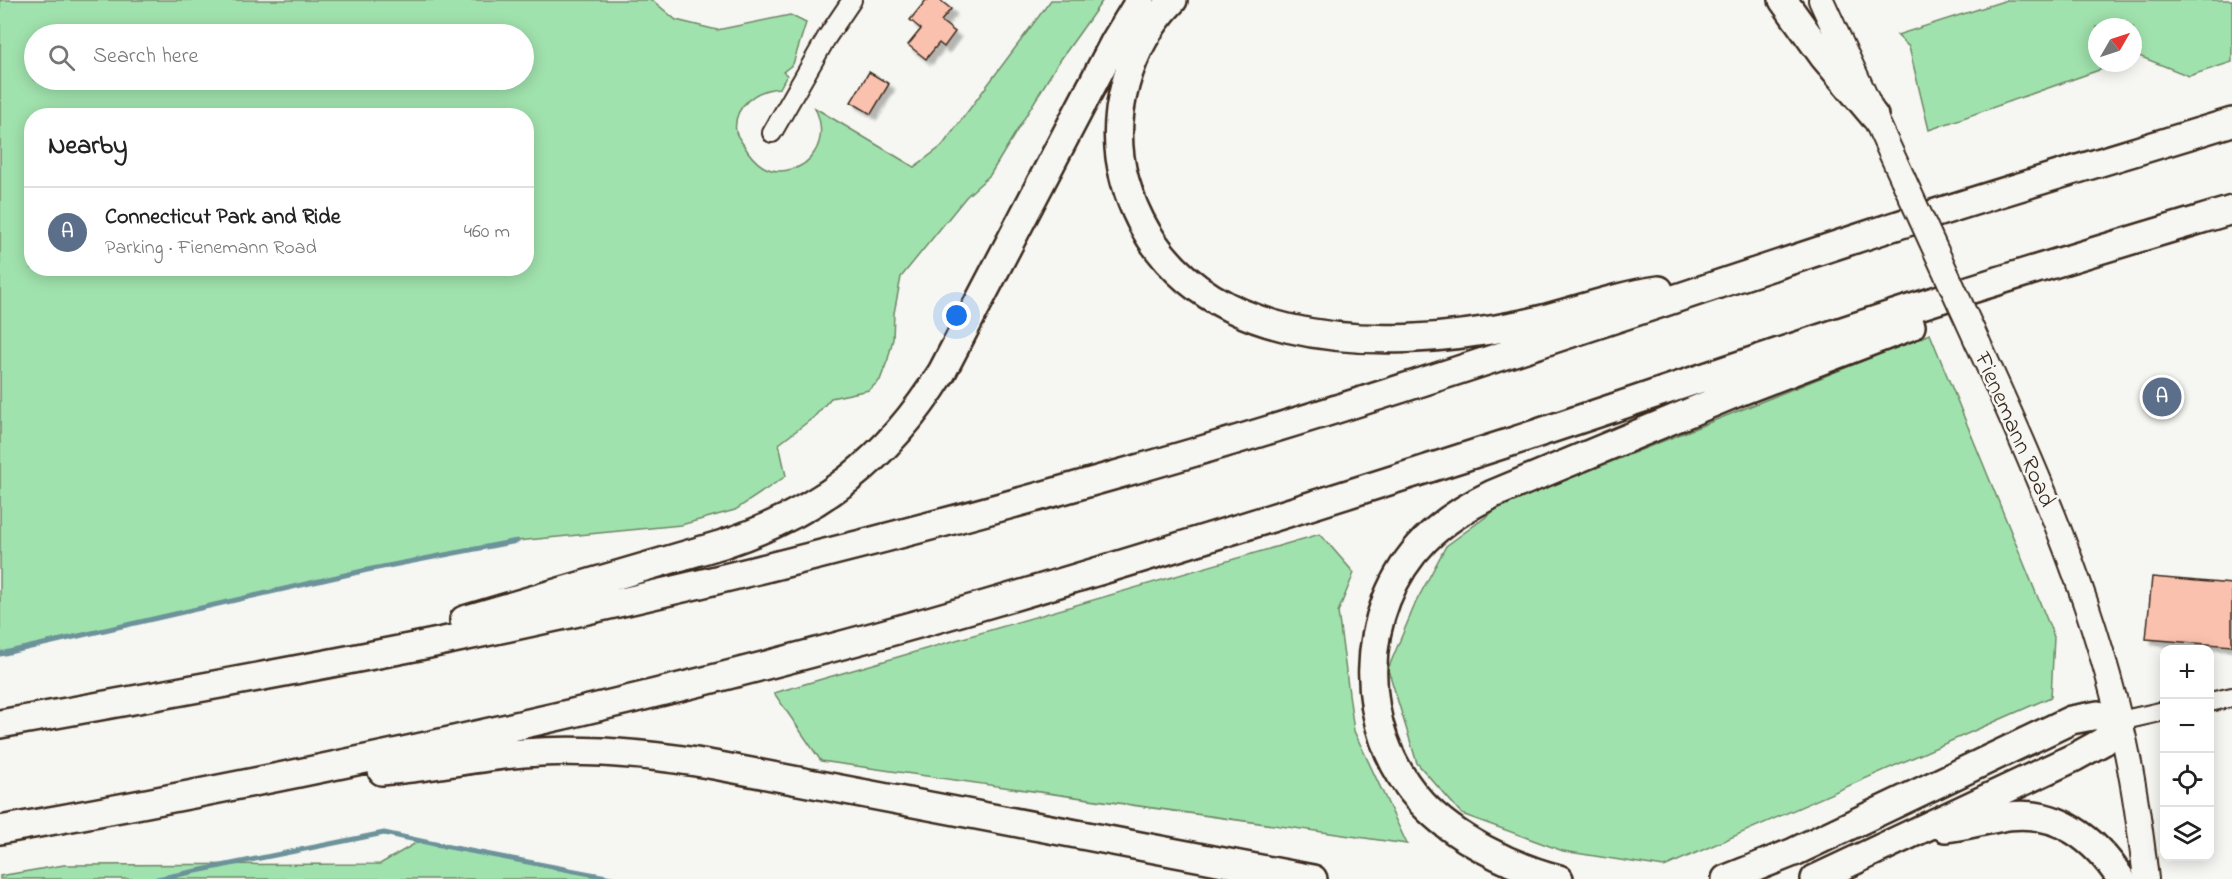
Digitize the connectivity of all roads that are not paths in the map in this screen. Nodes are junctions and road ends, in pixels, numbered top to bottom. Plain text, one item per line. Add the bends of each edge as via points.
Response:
1 (852, 0) edge
2 (1140, 0) edge
3 (1173, 0) edge
4 (1783, 0) edge
5 (1821, 0) edge
6 (1874, 116) junction
7 (2232, 122) edge
8 (772, 133) dead end
9 (2232, 210) edge
10 (2046, 266) junction
11 (1712, 287) junction
12 (372, 655) junction
13 (2232, 697) edge
14 (2214, 701) edge
15 (2160, 712) edge
16 (2120, 721) junction
17 (0, 724) edge
18 (317, 770) junction
19 (0, 830) edge
20 (1923, 830) junction
21 (1313, 879) edge
22 (1559, 879) edge
23 (1726, 879) edge
24 (1815, 879) edge
25 (2121, 879) edge
26 (2146, 879) edge

1 - 8 street
2 - 12 highway via 942,372 912,416 860,471 805,509 753,534 469,618
3 - 11 highway via 1145,35 1131,67 1121,103 1122,168 1134,207 1158,250 1189,283 1224,306 1311,332 1413,339 1524,324 1645,292
4 - 6 highway
5 - 6 main road, Fienemann Road
6 - 16 main road, Fienemann Road, bridge via 2028,454 2074,570
7 - 11 highway via 1941,211
9 - 10 highway
10 - 18 highway via 1506,443 983,606 700,681
10 - 22 highway via 1969,303 1493,494 1451,517 1416,550 1386,603 1373,655 1375,708 1391,755 1410,789 1443,821 1508,861
11 - 12 highway via 1323,414 1031,499 711,581
12 - 17 highway
13 - 14 street
15 - 16 street
16 - 20 highway via 2096,746
16 - 23 highway via 2098,715 2071,720 1794,852
16 - 26 main road, Fienemann Road
18 - 19 highway
18 - 21 highway via 387,771 545,752 653,756
20 - 24 highway
20 - 25 highway via 2012,816 2045,818 2078,832

